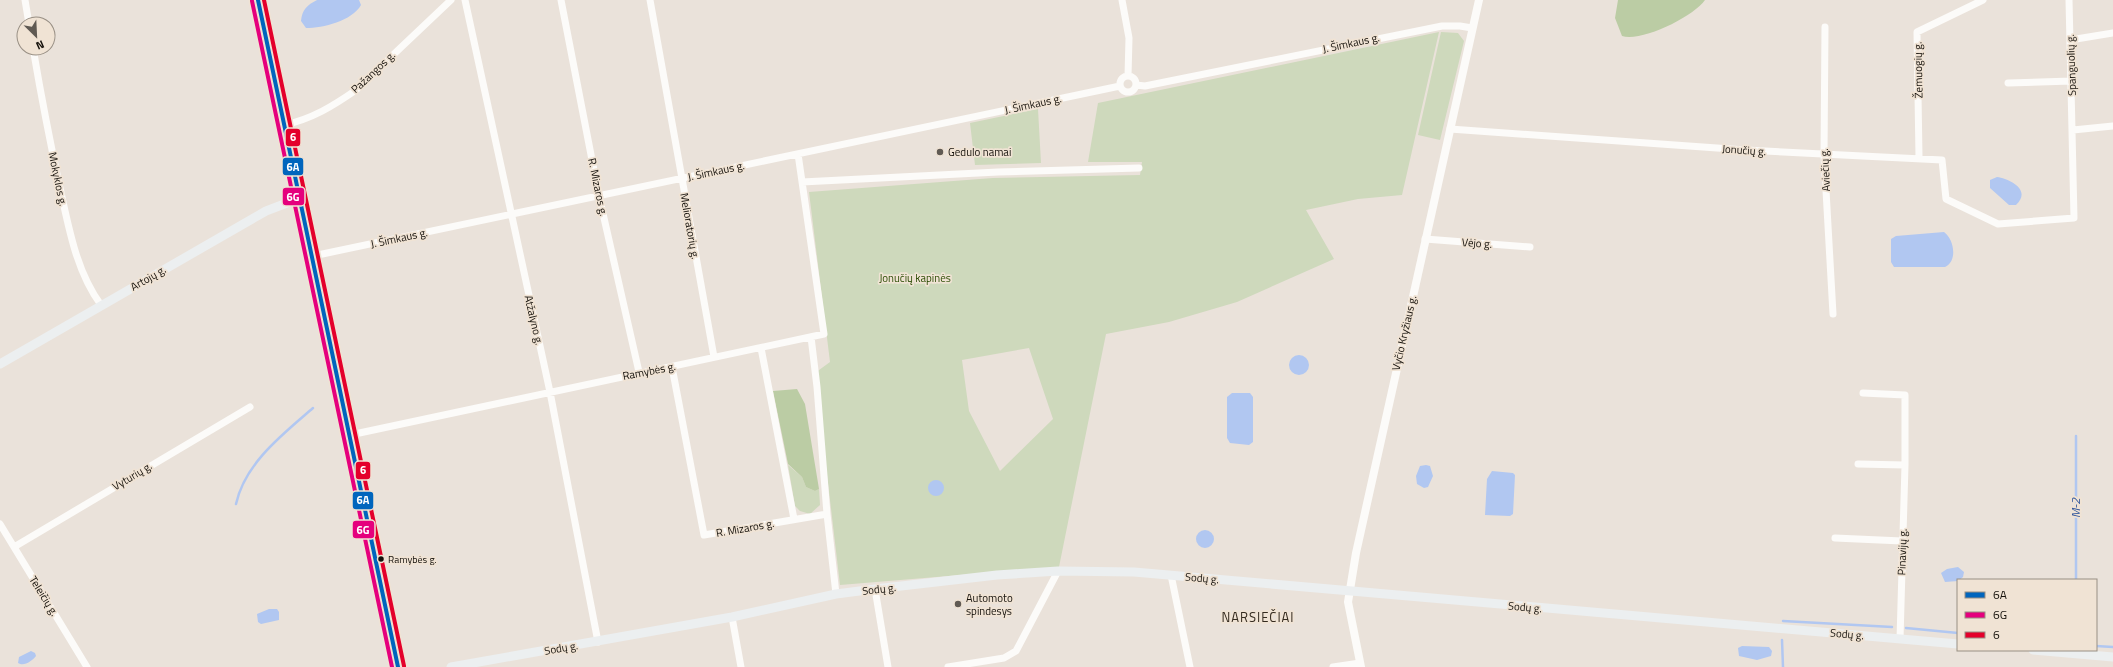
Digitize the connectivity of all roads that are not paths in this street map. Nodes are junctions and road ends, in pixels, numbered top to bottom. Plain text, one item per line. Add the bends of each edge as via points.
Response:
1 (25, 0) edge
2 (258, 0) edge
3 (451, 0) edge
4 (465, 0) edge
5 (561, 0) edge
6 (650, 0) edge
7 (1122, 0) edge
8 (1479, 0) edge
9 (1983, 0) edge
10 (2069, 0) edge
11 (28, 16) edge
12 (1825, 27) dead end
13 (1472, 28) junction
14 (2113, 33) edge
15 (2070, 40) junction
16 (34, 56) edge
17 (1128, 76) junction
18 (2072, 81) junction
19 (2008, 83) dead end
20 (1136, 85) junction
21 (1120, 86) junction
22 (284, 125) junction
23 (2113, 126) edge
24 (1450, 129) junction
25 (2073, 130) junction
26 (798, 154) junction
27 (1824, 155) junction
28 (1919, 157) junction
29 (1139, 168) dead end
30 (682, 179) junction
31 (802, 182) junction
32 (599, 196) junction
33 (300, 198) junction
34 (510, 215) junction
35 (1998, 224) joint
36 (1425, 239) junction
37 (1530, 247) dead end
38 (313, 256) junction
39 (101, 305) junction
40 (1833, 314) dead end
41 (811, 337) junction
42 (761, 348) junction
43 (714, 357) junction
44 (0, 364) edge
45 (672, 367) junction
46 (639, 372) junction
47 (550, 392) junction
48 (1863, 393) dead end
49 (250, 407) dead end
50 (350, 435) junction
51 (1858, 464) dead end
52 (1905, 466) junction
53 (827, 514) junction
54 (794, 519) junction
55 (0, 524) edge
56 (1835, 538) dead end
57 (1902, 541) junction
58 (14, 547) junction
59 (1058, 571) junction
60 (1171, 575) junction
61 (875, 589) junction
62 (1349, 592) junction
63 (836, 594) junction
64 (732, 617) junction
65 (1900, 639) junction
66 (598, 642) junction
67 (1957, 644) edge
68 (2044, 651) edge
69 (2113, 657) edge
70 (498, 663) edge
71 (1360, 665) edge
72 (87, 667) edge
73 (398, 667) edge
74 (451, 667) edge
75 (741, 667) edge
76 (888, 667) edge
77 (948, 667) edge
78 (1190, 667) edge
79 (1333, 667) edge

1 - 11 street
2 - 22 main road
3 - 22 street, Pažangos g. via 356,90 311,118
4 - 34 street, Atžalyno g.
5 - 32 street, R. Mizaros g.
6 - 30 street, Melioratorių g.
7 - 17 street via 1129,38
8 - 13 street, Vyčio Kryžiaus g.
9 - 28 street, Žemuogių g. via 1917,32
10 - 15 street, Spanguolių g.
12 - 27 street, Aviečių g.
13 - 20 street, J. Šimkaus g. via 1442,26 1422,29 1145,86
13 - 24 street, Vyčio Kryžiaus g.
14 - 15 street
15 - 18 street, Spanguolių g.
16 - 39 street, Mokyklos g. via 69,228 80,267
17 - 20 street
17 - 21 street via 1122,79
18 - 19 street
18 - 25 street, Spanguolių g.
20 - 21 street, J. Šimkaus g. via 1134,90 1129,92 1124,92
21 - 26 street, J. Šimkaus g.
22 - 33 main road
23 - 25 street
24 - 27 street, Jonučių g.
24 - 36 street, Vyčio Kryžiaus g.
25 - 35 street, Spanguolių g. via 2074,218
26 - 30 street, J. Šimkaus g.
26 - 31 street
27 - 28 street, Jonučių g.
27 - 40 street, Aviečių g.
28 - 35 street, Jonučių g. via 1942,160 1946,200
29 - 31 street
30 - 32 street, J. Šimkaus g.
30 - 43 street, Melioratorių g.
31 - 41 street, Ramybės g. via 824,334
32 - 34 street, J. Šimkaus g.
32 - 46 street, R. Mizaros g.
33 - 38 main road
33 - 39 main road, Artojų g. via 270,209
34 - 38 street, J. Šimkaus g.
34 - 47 street, Atžalyno g.
36 - 37 street, Vėjo g.
36 - 62 street, Vyčio Kryžiaus g.
38 - 50 main road
39 - 44 main road, Artojų g.
41 - 42 street, Ramybės g.
41 - 53 street
42 - 43 street, Ramybės g.
42 - 54 street
43 - 45 street, Ramybės g.
45 - 46 street, Ramybės g.
45 - 54 street, R. Mizaros g. via 704,535
46 - 47 street, Ramybės g.
47 - 50 street, Ramybės g.
47 - 66 street, Atžalyno g.
48 - 52 street, Pinavijų g. via 1905,396
49 - 58 street, Vyturių g.
50 - 73 main road
51 - 52 street
52 - 57 street, Pinavijų g.
53 - 54 street, R. Mizaros g.
53 - 63 street
55 - 58 street, Teleičių g.
56 - 57 street
57 - 65 street, Pinavijų g.
58 - 72 street, Teleičių g.
59 - 60 main road, Sodų g. via 1119,571
59 - 61 main road, Sodų g.
59 - 77 street via 1016,651 1004,658
60 - 62 main road, Sodų g.
60 - 78 street
61 - 63 main road, Sodų g.
61 - 76 street
62 - 65 main road, Sodų g.
62 - 71 street, Vyčio Kryžiaus g. via 1350,617
63 - 64 main road, Sodų g.
64 - 66 main road, Sodų g.
64 - 75 street
65 - 67 main road, Sodų g.
66 - 70 main road, Sodų g.
68 - 69 main road
70 - 74 main road, Sodų g.
71 - 79 street

